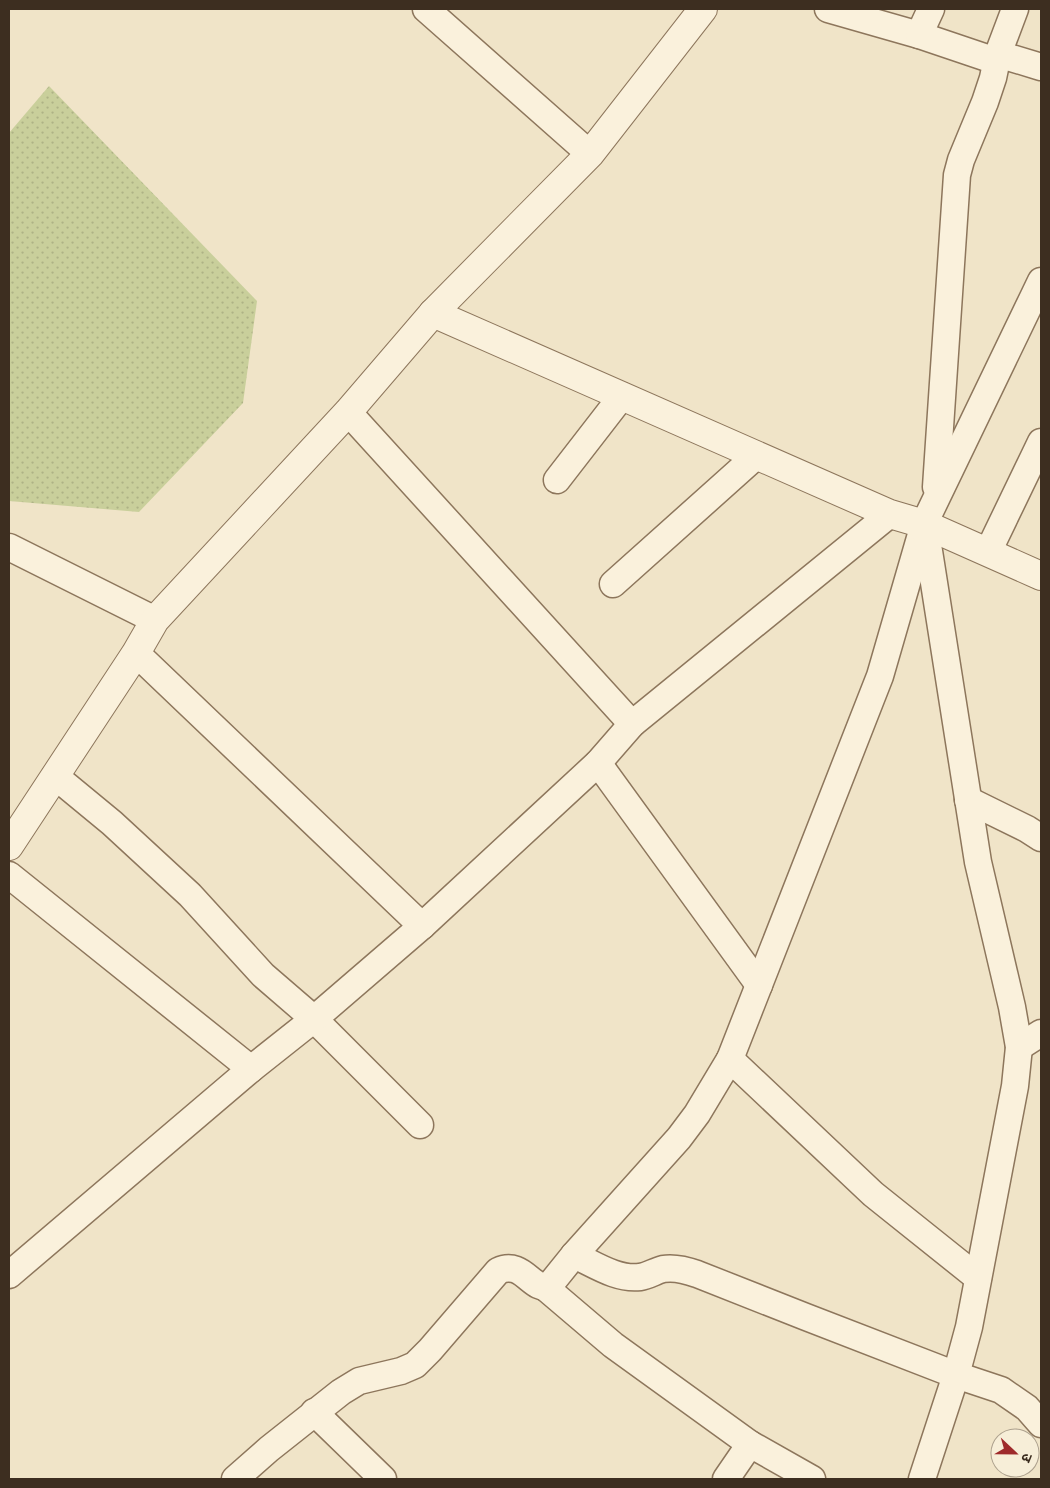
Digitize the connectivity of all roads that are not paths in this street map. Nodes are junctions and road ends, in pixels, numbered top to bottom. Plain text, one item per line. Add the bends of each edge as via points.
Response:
1 (426, 9) edge
2 (703, 9) edge
3 (931, 9) edge
4 (1015, 9) edge
5 (836, 10) edge
6 (919, 35) junction
7 (997, 58) junction
8 (1041, 67) edge
9 (590, 154) junction
10 (1041, 281) edge
11 (433, 313) junction
12 (622, 396) junction
13 (348, 412) junction
14 (1041, 442) edge
15 (756, 456) junction
16 (557, 480) dead end
17 (930, 512) junction
18 (890, 514) junction
19 (9, 547) edge
20 (988, 552) junction
21 (1041, 576) edge
22 (613, 584) dead end
23 (155, 620) junction
24 (136, 653) junction
25 (632, 724) junction
26 (598, 764) junction
27 (55, 776) junction
28 (968, 800) junction
29 (1041, 838) edge
30 (9, 846) edge
31 (9, 876) edge
32 (422, 926) junction
33 (758, 985) junction
34 (314, 1019) junction
35 (1041, 1033) edge
36 (1019, 1047) junction
37 (730, 1059) junction
38 (251, 1069) junction
39 (420, 1125) dead end
40 (574, 1255) junction
41 (9, 1275) edge
42 (978, 1278) junction
43 (546, 1288) junction
44 (956, 1375) junction
45 (314, 1412) junction
46 (1041, 1424) edge
47 (750, 1444) junction
48 (235, 1479) edge
49 (383, 1479) edge
50 (726, 1479) edge
51 (812, 1479) edge
52 (922, 1479) edge

1 - 9 street
2 - 9 street
3 - 6 street
4 - 7 street
5 - 6 street
6 - 7 street
7 - 8 street
7 - 17 street via 985,102 957,175
9 - 11 street
10 - 17 street
11 - 12 street
11 - 13 street
12 - 15 street
12 - 16 street
13 - 23 street
13 - 25 street
14 - 20 street
15 - 18 street
15 - 22 street
17 - 18 street
17 - 20 street
17 - 28 street
17 - 33 street via 880,676
18 - 25 street
19 - 23 street
20 - 21 street
23 - 24 street
24 - 27 street
24 - 32 street
25 - 26 street
26 - 32 street
26 - 33 street
27 - 30 street
27 - 34 street via 190,895 264,975
28 - 29 street
28 - 36 street via 978,862
31 - 38 street
32 - 34 street
33 - 37 street
34 - 38 street
34 - 39 street
35 - 36 street
36 - 42 street via 1015,1086
37 - 40 street via 679,1138
37 - 42 street via 873,1194
38 - 41 street
40 - 43 street
40 - 44 street via 626,1276 641,1277 663,1269 697,1274
42 - 44 street via 970,1326
43 - 45 street via 512,1268 498,1271 415,1365 359,1381
43 - 47 street via 613,1345
44 - 46 street via 1001,1390 1027,1408
44 - 52 street
45 - 48 street
45 - 49 street
47 - 50 street
47 - 51 street

